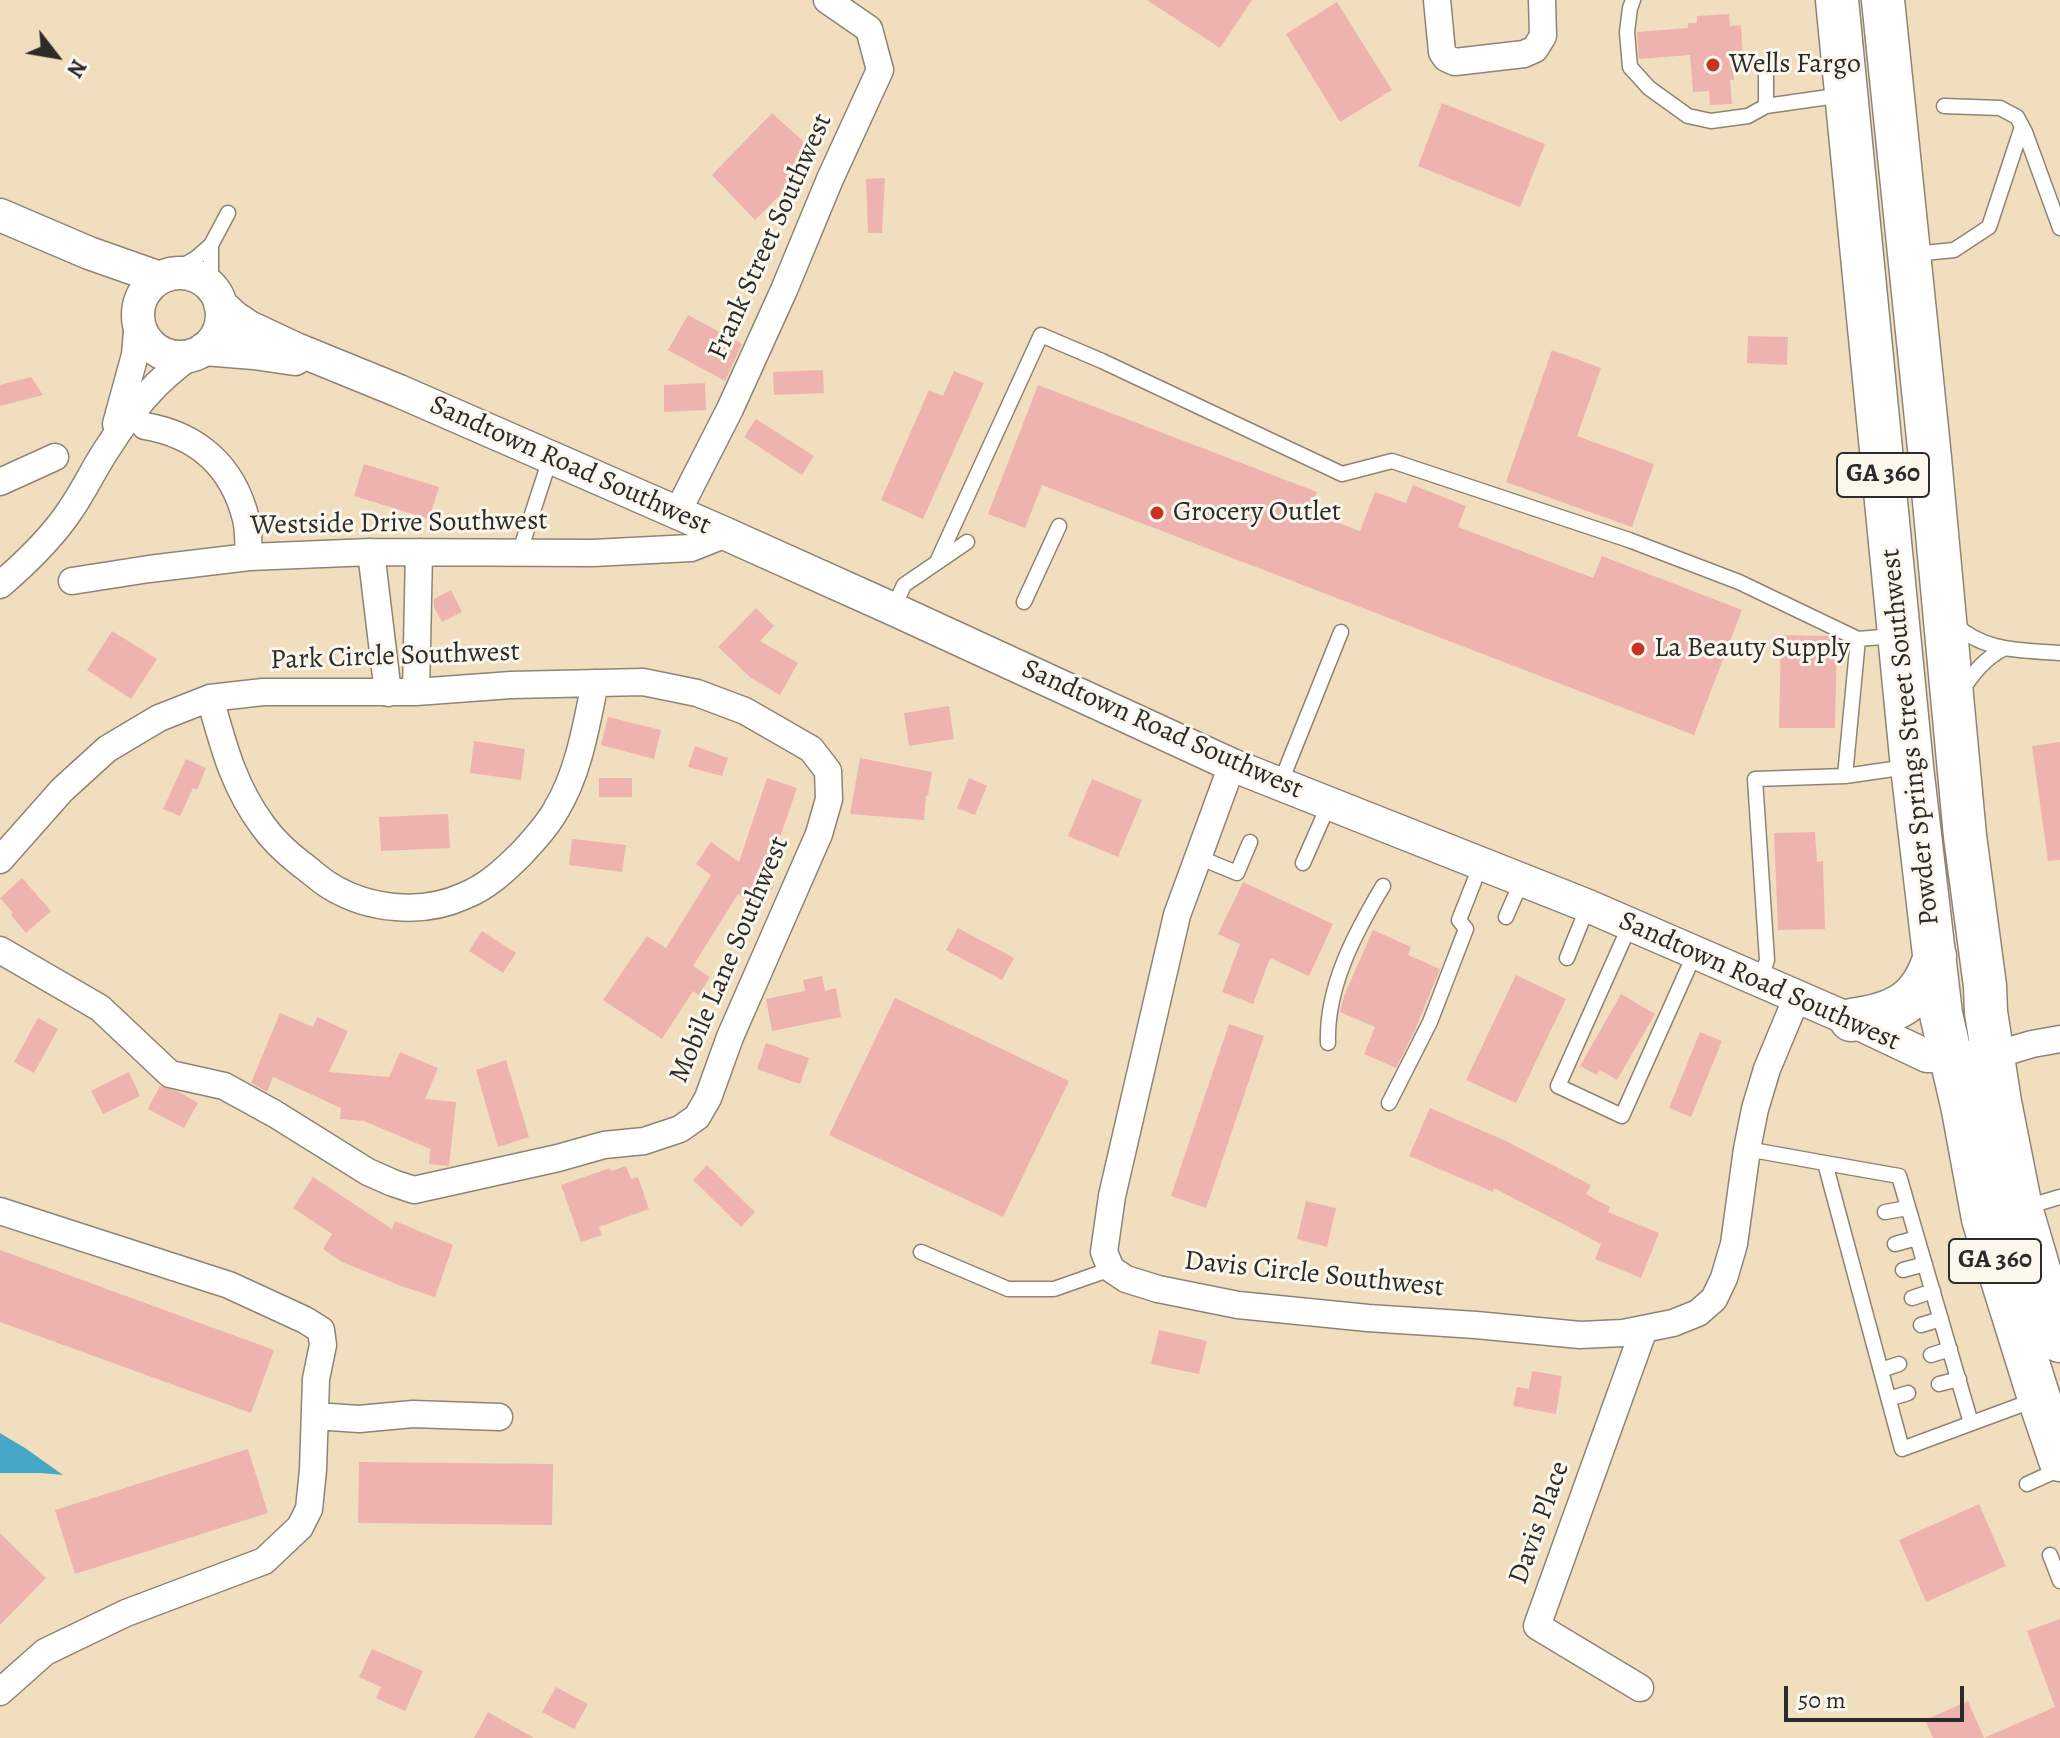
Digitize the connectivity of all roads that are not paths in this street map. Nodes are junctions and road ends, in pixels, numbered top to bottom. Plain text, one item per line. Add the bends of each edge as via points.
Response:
1 (827, 0) edge
2 (1437, 0) edge
3 (1542, 0) edge
4 (1633, 0) edge
5 (1837, 0) edge
6 (1887, 7) edge
7 (1766, 74) dead end
8 (1846, 95) junction
9 (1766, 106) junction
10 (1944, 106) dead end
11 (2022, 127) junction
12 (228, 213) dead end
13 (10, 220) edge
14 (2060, 228) edge
15 (211, 245) junction
16 (1909, 254) junction
17 (164, 277) junction
18 (217, 298) junction
19 (138, 313) junction
20 (197, 352) junction
21 (341, 368) junction
22 (145, 426) dead end
23 (108, 447) junction
24 (55, 457) dead end
25 (550, 459) junction
26 (0, 482) edge
27 (677, 513) junction
28 (1059, 526) dead end
29 (726, 534) junction
30 (967, 542) dead end
31 (371, 552) junction
32 (419, 552) junction
33 (519, 554) junction
34 (249, 557) junction
35 (937, 562) junction
36 (72, 581) dead end
37 (0, 585) edge
38 (1024, 602) dead end
39 (893, 609) junction
40 (1944, 611) junction
41 (1341, 632) dead end
42 (1879, 637) junction
43 (2005, 648) junction
44 (2060, 653) edge
45 (595, 683) junction
46 (416, 692) junction
47 (388, 693) junction
48 (210, 698) junction
49 (1953, 706) junction
50 (1232, 765) junction
51 (1912, 767) junction
52 (828, 771) joint
53 (1845, 776) junction
54 (1280, 784) junction
55 (1329, 804) junction
56 (1250, 842) dead end
57 (1198, 857) junction
58 (0, 860) edge
59 (1303, 863) dead end
60 (1481, 864) junction
61 (1522, 880) junction
62 (1383, 886) dead end
63 (1588, 906) junction
64 (1506, 917) dead end
65 (1630, 925) junction
66 (0, 950) edge
67 (1695, 953) junction
68 (1935, 956) junction
69 (1567, 958) dead end
70 (1760, 982) junction
71 (1797, 997) junction
72 (1851, 1020) junction
73 (2060, 1039) edge
74 (1328, 1043) dead end
75 (1992, 1056) junction
76 (1950, 1058) junction
77 (1389, 1103) dead end
78 (1747, 1149) junction
79 (1825, 1163) junction
80 (2060, 1197) edge
81 (1908, 1208) junction
82 (2021, 1208) junction
83 (0, 1211) edge
84 (1885, 1212) dead end
85 (1917, 1238) junction
86 (1895, 1244) dead end
87 (921, 1252) dead end
88 (1925, 1264) junction
89 (1111, 1269) junction
90 (1903, 1270) dead end
91 (1873, 1279) dead end
92 (1858, 1283) junction
93 (1933, 1291) junction
94 (1912, 1298) dead end
95 (1882, 1307) dead end
96 (1865, 1312) junction
97 (1941, 1319) junction
98 (2057, 1323) edge
99 (1921, 1325) dead end
100 (1644, 1329) junction
101 (1889, 1334) dead end
102 (1872, 1338) junction
103 (1950, 1349) junction
104 (1931, 1355) dead end
105 (1899, 1364) dead end
106 (1881, 1370) junction
107 (1959, 1379) junction
108 (1939, 1384) dead end
109 (1908, 1393) dead end
110 (2039, 1398) junction
111 (1889, 1399) junction
112 (315, 1416) junction
113 (499, 1417) dead end
114 (1971, 1423) junction
115 (2060, 1460) edge
116 (2060, 1469) edge
117 (2027, 1484) dead end
118 (2050, 1555) dead end
119 (2060, 1581) edge
120 (1640, 1688) dead end
121 (0, 1692) edge

1 - 27 street, Frank Street Southwest via 869,29 880,70 730,409
2 - 3 street via 1442,52 1455,62 1535,49 1543,36
4 - 9 lane via 1627,32 1630,67 1649,88 1688,116 1711,121 1748,116
5 - 8 main road, Powder Springs Street Southwest / GA 360
6 - 16 main road, Powder Springs Street Southwest / GA 360
7 - 9 lane
8 - 9 lane
8 - 42 main road, Powder Springs Street Southwest / GA 360
10 - 11 lane via 2000,108 2017,117
11 - 14 lane
11 - 16 lane via 1989,227 1954,250
12 - 15 lane
13 - 17 street
13 - 19 street via 86,263 112,282
15 - 17 lane
15 - 18 lane
16 - 40 main road, Powder Springs Street Southwest / GA 360
17 - 18 street via 194,276
17 - 19 street via 143,295
18 - 20 street via 219,329
18 - 21 street, Sandtown Road Southwest via 249,327
19 - 20 street via 142,334 163,354
19 - 23 street via 130,378
20 - 21 street, Sandtown Road Southwest via 254,353
20 - 23 street via 149,390
21 - 25 street, Sandtown Road Southwest
22 - 34 street via 187,438 224,473 246,520
23 - 37 street via 48,540
24 - 26 street
25 - 27 street, Sandtown Road Southwest
25 - 33 lane
27 - 29 street, Sandtown Road Southwest
28 - 38 lane
29 - 33 street, Westside Drive Southwest via 691,548
29 - 39 street, Sandtown Road Southwest
30 - 35 lane
31 - 32 street, Westside Drive Southwest
31 - 34 street, Westside Drive Southwest
31 - 47 street
32 - 33 street, Westside Drive Southwest
32 - 46 street
34 - 36 street, Westside Drive Southwest
35 - 39 lane via 904,585
35 - 42 lane via 1041,335 1342,474 1392,461 1629,540
39 - 50 street, Sandtown Road Southwest
40 - 43 lane via 1968,635
40 - 49 main road, Powder Springs Street Southwest / GA 360
41 - 54 lane
42 - 51 main road, Powder Springs Street Southwest / GA 360
42 - 53 lane
43 - 44 lane
43 - 49 lane via 1982,663
45 - 46 street, Park Circle Southwest
45 - 48 street via 569,783 535,839 492,881 464,897 412,908 349,895 287,852 264,827 232,773
45 - 52 street, Park Circle Southwest via 643,682 697,693 745,711 811,749
46 - 47 street, Park Circle Southwest
47 - 48 street, Park Circle Southwest via 263,692
48 - 58 street, Park Circle Southwest via 159,718 107,749
49 - 75 main road, Powder Springs Street Southwest / GA 360
50 - 54 street, Sandtown Road Southwest
50 - 57 street
51 - 53 lane
51 - 68 main road, Powder Springs Street Southwest / GA 360
52 - 66 street, Mobile Lane Southwest via 829,799 819,834 708,1098 697,1117 680,1129 644,1141 604,1145 414,1190 368,1172 224,1086 170,1074 100,1008
53 - 70 lane via 1755,779 1767,960
54 - 55 street, Sandtown Road Southwest
55 - 59 lane
55 - 60 street, Sandtown Road Southwest
56 - 57 lane via 1237,873
57 - 89 street via 1177,915 1112,1196 1104,1252
60 - 61 street, Sandtown Road Southwest
60 - 77 lane via 1459,920 1466,929 1430,1022
61 - 63 street, Sandtown Road Southwest
61 - 64 lane
62 - 74 lane via 1359,927 1333,995
63 - 65 street, Sandtown Road Southwest
63 - 69 lane
65 - 67 street, Sandtown Road Southwest
65 - 67 lane via 1558,1086 1622,1116
67 - 70 street, Sandtown Road Southwest
68 - 72 main road via 1925,981 1908,1000 1880,1016
68 - 76 main road, Powder Springs Street Southwest / GA 360
70 - 71 street, Sandtown Road Southwest
71 - 72 street, Sandtown Road Southwest
71 - 78 street, Davis Circle Southwest via 1767,1069
72 - 76 street, Sandtown Road Southwest via 1927,1056
73 - 75 street
75 - 76 street, Sandtown Road Southwest
75 - 82 main road, Powder Springs Street Southwest / GA 360
76 - 110 main road, Powder Springs Street Southwest / GA 360 via 1983,1219
78 - 79 lane
78 - 100 street, Davis Circle Southwest via 1734,1244 1714,1299 1698,1313
79 - 81 lane via 1899,1176
79 - 92 lane via 1857,1254
80 - 82 lane
81 - 84 lane
81 - 85 lane
82 - 98 main road, Powder Springs Street Southwest / GA 360
83 - 112 street via 229,1285 321,1330
85 - 86 lane
85 - 88 lane
87 - 89 lane via 1008,1289 1054,1289
88 - 90 lane
88 - 93 lane
89 - 100 street, Davis Circle Southwest via 1158,1289 1238,1305 1580,1335
91 - 92 lane
92 - 96 lane
93 - 94 lane
93 - 97 lane
95 - 96 lane
96 - 102 lane
97 - 99 lane
97 - 103 lane
100 - 120 street, Davis Place via 1537,1626
101 - 102 lane
102 - 106 lane
103 - 104 lane
103 - 107 lane
105 - 106 lane
106 - 111 lane
107 - 108 lane
107 - 114 lane
109 - 111 lane
110 - 114 lane
110 - 115 main road, Powder Springs Street Southwest / GA 360
111 - 114 lane via 1902,1449
112 - 113 street
112 - 121 street via 309,1509 300,1527 264,1561 126,1613 45,1652
116 - 117 lane
118 - 119 lane

